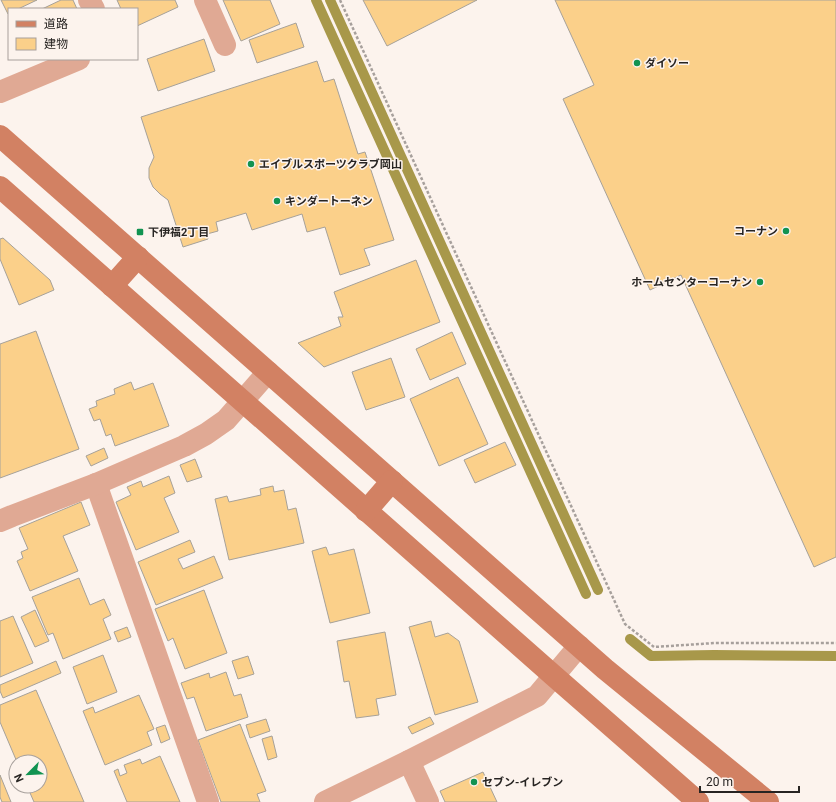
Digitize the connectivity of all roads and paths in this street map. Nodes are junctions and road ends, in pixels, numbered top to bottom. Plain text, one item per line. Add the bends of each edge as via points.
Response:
1 (205, 0) edge
2 (340, 0) edge
3 (225, 45) dead end
4 (77, 60) edge
5 (0, 92) edge
6 (0, 136) edge
7 (0, 187) edge
8 (138, 257) junction
9 (112, 286) junction
10 (268, 372) junction
11 (243, 402) junction
12 (392, 481) junction
13 (96, 484) junction
14 (366, 511) junction
15 (0, 521) edge
16 (836, 643) edge
17 (579, 646) junction
18 (554, 676) junction
19 (409, 761) junction
20 (208, 802) edge
21 (325, 802) edge
22 (428, 802) edge
23 (698, 802) edge
24 (768, 802) edge

1 - 3 street
2 - 16 path via 625,624 654,647 715,643
4 - 5 street
6 - 8 street
7 - 9 street
8 - 9 street
8 - 10 street
9 - 11 street
10 - 11 street
10 - 12 street
11 - 13 street via 226,420 206,434
11 - 14 street
12 - 14 street
12 - 17 street
13 - 15 street
13 - 20 street
14 - 18 street
17 - 18 street
17 - 24 street
18 - 19 street via 537,696
18 - 23 street
19 - 21 street
19 - 22 street

